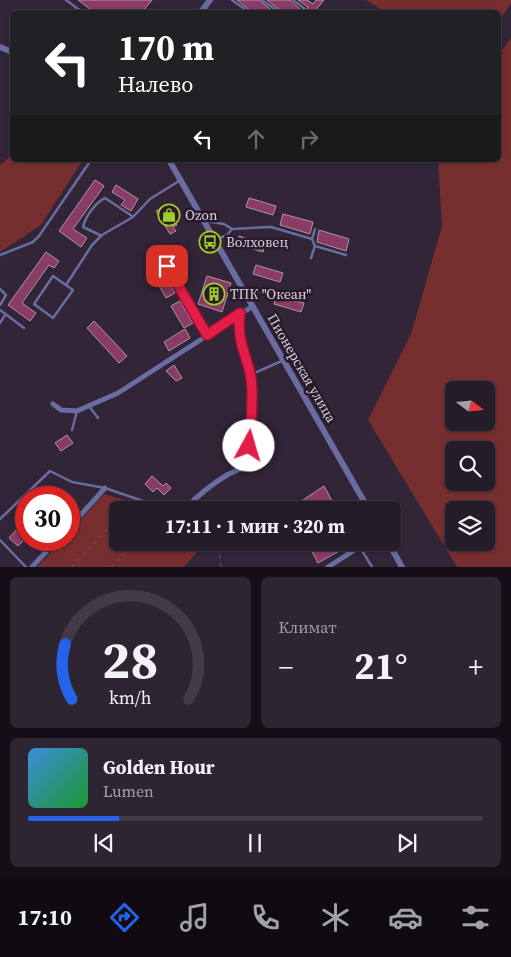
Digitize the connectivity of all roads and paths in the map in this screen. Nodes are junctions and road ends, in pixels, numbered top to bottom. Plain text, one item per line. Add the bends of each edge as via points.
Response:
1 (66, 0) edge
2 (210, 0) edge
3 (232, 0) edge
4 (241, 0) edge
5 (262, 0) edge
6 (293, 0) edge
7 (238, 5) junction
8 (79, 10) edge
9 (202, 10) edge
10 (246, 10) edge
11 (276, 10) edge
12 (304, 10) edge
13 (90, 162) edge
14 (170, 162) edge
15 (180, 180) junction
16 (133, 217) junction
17 (204, 220) junction
18 (232, 229) junction
19 (316, 229) dead end
20 (102, 235) junction
21 (312, 239) junction
22 (215, 240) junction
23 (314, 246) junction
24 (0, 255) edge
25 (346, 255) dead end
26 (311, 258) dead end
27 (167, 266) dead end
28 (66, 285) junction
29 (0, 289) edge
30 (247, 296) junction
31 (301, 300) dead end
32 (0, 305) edge
33 (253, 306) junction
34 (0, 310) edge
35 (240, 313) junction
36 (5, 315) junction
37 (0, 323) edge
38 (24, 328) dead end
39 (207, 335) junction
40 (284, 360) junction
41 (251, 375) junction
42 (53, 404) dead end
43 (89, 406) junction
44 (77, 412) junction
45 (98, 418) dead end
46 (72, 430) dead end
47 (105, 488) junction
48 (135, 498) junction
49 (132, 501) edge
50 (144, 501) edge
51 (194, 501) edge
52 (364, 501) edge
53 (80, 516) edge
54 (0, 519) edge
55 (109, 528) edge
56 (0, 540) edge
57 (47, 551) edge
58 (126, 551) edge
59 (219, 551) edge
60 (355, 551) edge
61 (362, 551) edge
62 (393, 551) edge
63 (26, 567) edge
64 (32, 567) edge
65 (72, 567) edge
66 (111, 567) edge
67 (221, 567) edge
68 (328, 567) edge
69 (372, 567) edge
70 (402, 567) edge

1 - 8 lane
2 - 9 street
3 - 7 lane
4 - 7 lane
5 - 11 lane
6 - 12 lane
7 - 10 lane
13 - 24 lane via 39,236 33,242
14 - 15 street, Пионерская улица
15 - 16 lane via 150,199
15 - 17 street, Пионерская улица
16 - 20 lane
16 - 20 lane via 105,198 100,200 83,227
17 - 18 lane
17 - 22 street, Пионерская улица
18 - 21 lane via 271,227
18 - 22 lane
19 - 21 lane
20 - 28 lane
21 - 23 lane
22 - 30 street, Пионерская улица
23 - 25 lane
23 - 26 lane
27 - 39 lane
28 - 28 lane via 53,276 34,304 53,318 73,290
29 - 32 lane via 6,292
30 - 31 lane via 264,290
30 - 33 street, Пионерская улица
33 - 35 street
33 - 40 street, Пионерская улица
34 - 36 lane
35 - 39 street
35 - 41 street via 238,333
36 - 37 lane
36 - 38 lane
39 - 43 street via 118,393
40 - 41 lane
40 - 52 street, Пионерская улица
41 - 51 street via 252,429 247,463
42 - 44 street via 61,410
43 - 44 street
43 - 45 lane
44 - 46 lane
47 - 48 lane
47 - 53 street
47 - 54 lane via 72,482 50,471
48 - 49 path
48 - 50 lane
55 - 65 path
56 - 63 lane
57 - 64 street
58 - 66 path
59 - 67 path
60 - 68 street
61 - 69 lane
62 - 70 street

